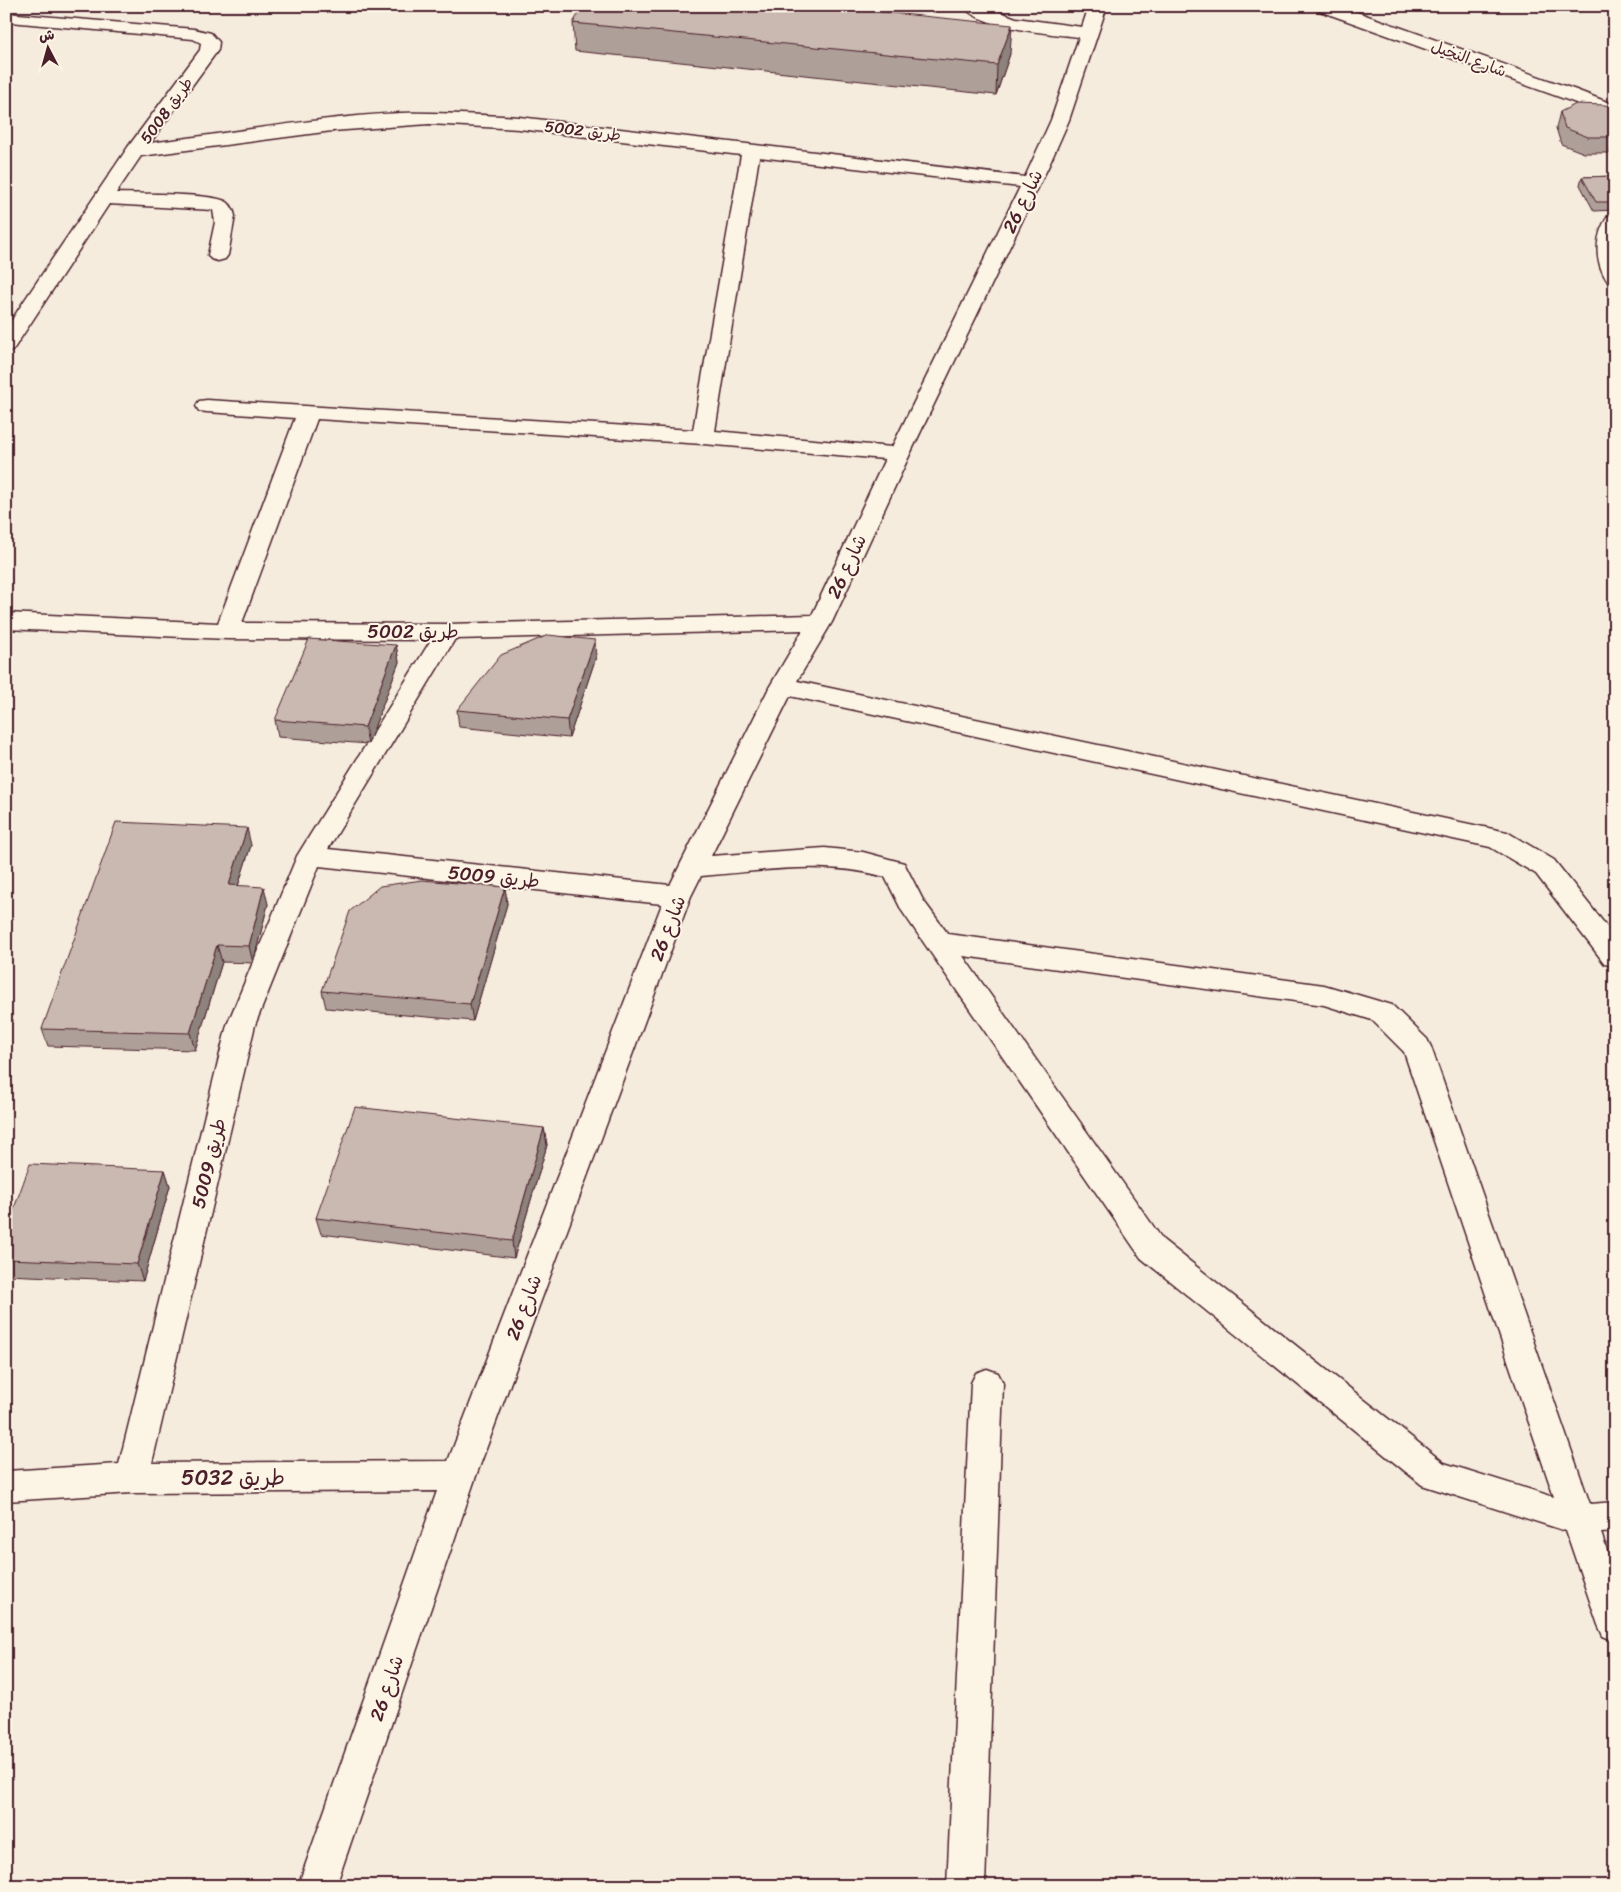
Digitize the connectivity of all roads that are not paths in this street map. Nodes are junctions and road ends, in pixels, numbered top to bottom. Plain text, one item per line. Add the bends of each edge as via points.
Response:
1 (43, 6) edge
2 (971, 6) edge
3 (1098, 6) edge
4 (1324, 6) edge
5 (8, 18) edge
6 (1089, 33) junction
7 (1570, 94) junction
8 (1615, 96) edge
9 (1615, 112) edge
10 (750, 150) junction
11 (135, 151) junction
12 (1031, 183) junction
13 (104, 198) junction
14 (1615, 220) edge
15 (218, 255) dead end
16 (1615, 278) edge
17 (6, 346) edge
18 (207, 406) dead end
19 (308, 413) junction
20 (703, 436) junction
21 (899, 454) junction
22 (6, 621) edge
23 (820, 622) junction
24 (227, 631) junction
25 (448, 632) junction
26 (782, 686) junction
27 (310, 856) junction
28 (693, 867) junction
29 (678, 896) junction
30 (939, 943) junction
31 (1615, 957) edge
32 (986, 1382) dead end
33 (459, 1476) junction
34 (132, 1478) junction
35 (6, 1486) edge
36 (1615, 1517) edge
37 (1579, 1520) junction
38 (1615, 1625) edge
39 (317, 1886) edge
40 (966, 1886) edge

1 - 5 street
2 - 6 street via 1015,24
3 - 6 street, شارع 26
4 - 7 street, شارع النخيل
5 - 11 street, طريق 5008 via 194,34 210,42 209,50
6 - 12 street, شارع 26 via 1060,120
7 - 8 street
7 - 9 street, شارع النخيل
10 - 11 street, طريق 5002 via 519,123 400,119
10 - 12 street, طريق 5002
10 - 20 street
11 - 13 street, طريق 5008
12 - 21 street, شارع 26
13 - 15 street via 209,203 221,207 226,212 226,220
13 - 17 street, طريق 5008
14 - 16 street via 1607,240 1607,260
18 - 19 street
19 - 20 street
19 - 24 street
20 - 21 street
21 - 23 street, شارع 26
22 - 24 street, طريق 5002
23 - 25 street, طريق 5002
23 - 26 street, شارع 26
24 - 25 street, طريق 5002
25 - 27 street, طريق 5009
26 - 28 street, شارع 26
26 - 31 street via 1498,839 1545,867
27 - 29 street, طريق 5009
27 - 34 street, طريق 5009 via 241,1025
28 - 29 street, شارع 26
28 - 30 street via 825,857 863,861 895,870 912,904
29 - 33 street, شارع 26
30 - 37 street via 1152,1249 1434,1475
30 - 37 street via 1324,995 1382,1012 1417,1047
32 - 40 street
33 - 34 street, طريق 5032
33 - 39 street, شارع 26
34 - 35 street, طريق 5032
36 - 37 street
37 - 38 street

